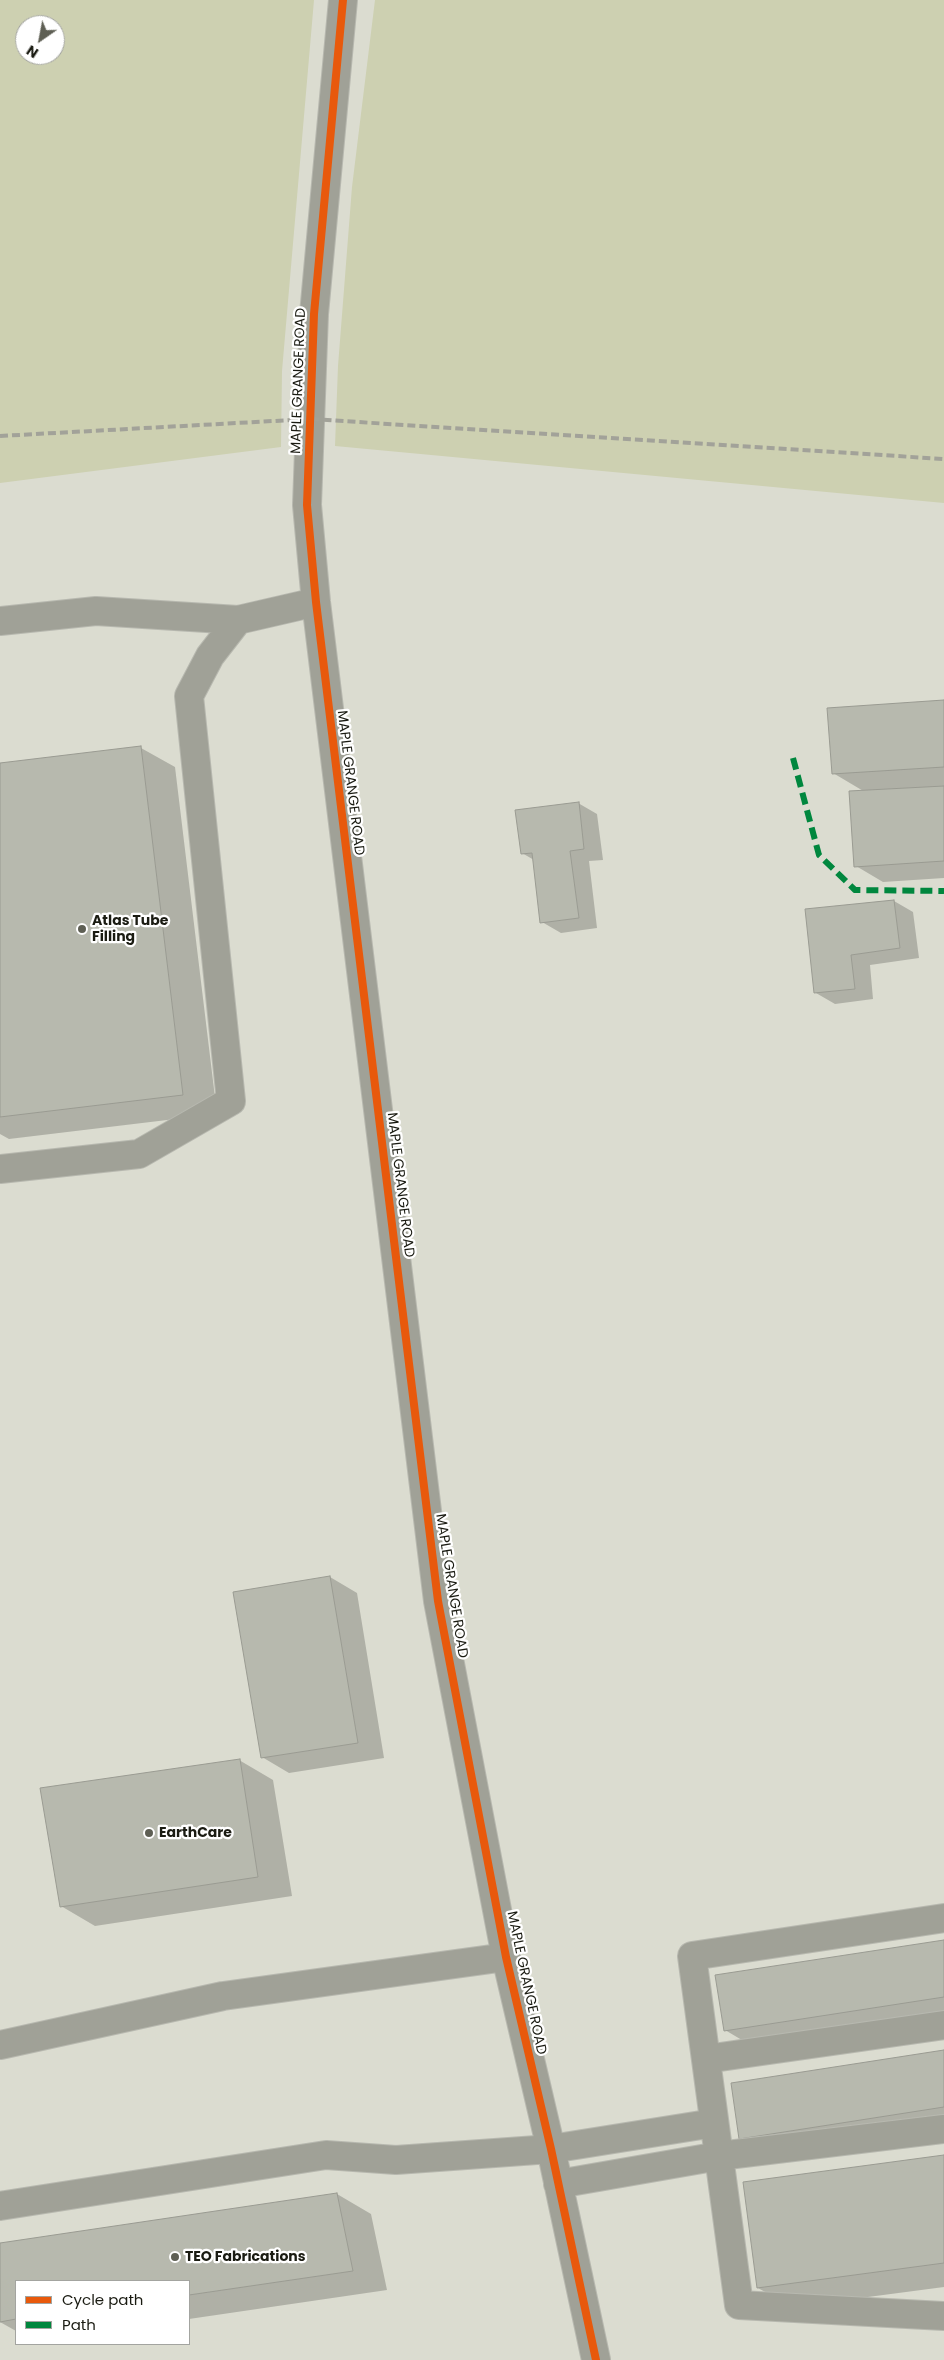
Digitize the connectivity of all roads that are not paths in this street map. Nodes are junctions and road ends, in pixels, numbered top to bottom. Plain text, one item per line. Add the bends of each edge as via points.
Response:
1 (343, 0) edge
2 (316, 602) junction
3 (238, 620) junction
4 (0, 621) edge
5 (0, 1169) edge
6 (944, 1918) edge
7 (506, 1957) junction
8 (944, 2025) edge
9 (0, 2045) edge
10 (706, 2059) junction
11 (714, 2122) junction
12 (944, 2129) edge
13 (551, 2149) junction
14 (719, 2156) junction
15 (558, 2184) junction
16 (0, 2206) edge
17 (944, 2316) edge
18 (596, 2360) edge

1 - 2 street, MAPLE GRANGE ROAD via 314,314 308,505
2 - 3 street
2 - 7 street, MAPLE GRANGE ROAD via 438,1601
3 - 4 street via 96,611
3 - 5 street via 210,656 189,696 231,1101 139,1154
6 - 10 street via 692,1956
7 - 9 street via 223,1996
7 - 13 street, MAPLE GRANGE ROAD
8 - 10 street
10 - 11 street
11 - 13 street
11 - 14 street
12 - 14 street
13 - 15 street, MAPLE GRANGE ROAD
13 - 16 street via 396,2160 326,2155
14 - 15 street
14 - 17 street via 739,2305
15 - 18 street, MAPLE GRANGE ROAD

